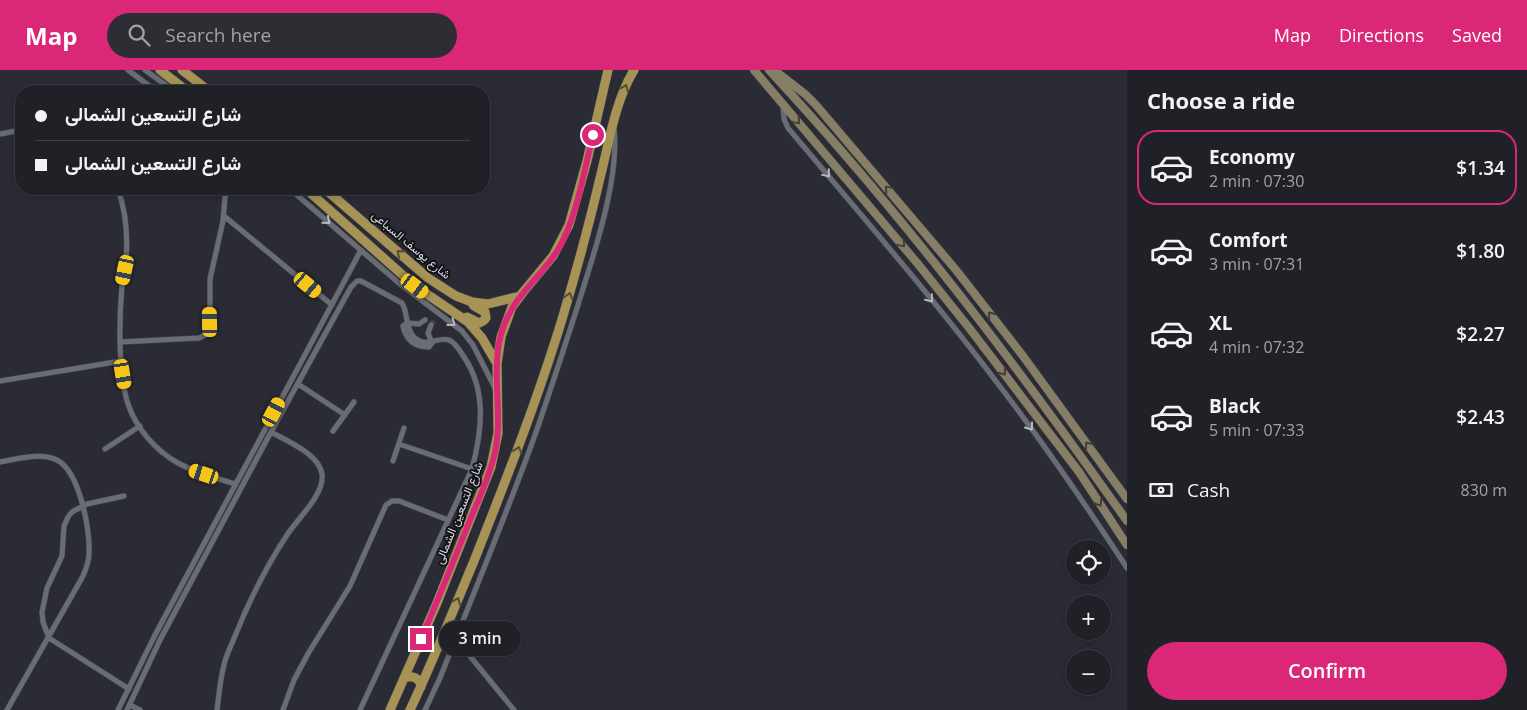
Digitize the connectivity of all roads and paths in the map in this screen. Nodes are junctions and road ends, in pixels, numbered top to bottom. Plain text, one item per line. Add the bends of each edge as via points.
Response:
1 (128, 70) edge
2 (145, 70) edge
3 (160, 70) edge
4 (182, 70) edge
5 (608, 70) edge
6 (634, 70) edge
7 (754, 70) edge
8 (770, 70) edge
9 (774, 70) edge
10 (148, 85) edge
11 (166, 85) edge
12 (179, 85) edge
13 (201, 85) edge
14 (783, 105) junction
15 (614, 120) junction
16 (15, 131) edge
17 (0, 134) edge
18 (120, 195) edge
19 (226, 195) edge
20 (297, 195) edge
21 (312, 195) edge
22 (331, 195) edge
23 (224, 216) junction
24 (361, 250) junction
25 (380, 261) junction
26 (520, 296) junction
27 (472, 302) junction
28 (332, 305) junction
29 (432, 310) junction
30 (439, 314) junction
31 (462, 318) junction
32 (407, 323) junction
33 (120, 342) junction
34 (432, 343) junction
35 (121, 361) junction
36 (497, 364) junction
37 (0, 381) edge
38 (298, 384) junction
39 (498, 394) junction
40 (354, 402) dead end
41 (345, 415) junction
42 (140, 426) junction
43 (404, 428) dead end
44 (333, 431) dead end
45 (271, 432) junction
46 (399, 444) junction
47 (105, 449) dead end
48 (393, 461) dead end
49 (0, 462) edge
50 (472, 469) junction
51 (235, 484) junction
52 (124, 496) dead end
53 (1127, 499) edge
54 (82, 507) junction
55 (448, 520) junction
56 (1127, 521) edge
57 (1127, 545) edge
58 (1127, 568) edge
59 (49, 638) junction
60 (456, 639) junction
61 (414, 657) junction
62 (430, 666) junction
63 (404, 678) junction
64 (421, 687) junction
65 (129, 689) junction
66 (128, 707) edge
67 (6, 710) edge
68 (118, 710) edge
69 (140, 710) edge
70 (217, 710) edge
71 (283, 710) edge
72 (360, 710) edge
73 (390, 710) edge
74 (410, 710) edge
75 (425, 710) edge
76 (514, 710) edge

1 - 10 street
2 - 11 street
3 - 12 main road
4 - 13 main road
5 - 26 main road, شارع التسعين الشمالى via 569,225 553,256
15 -> 6 main road via 623,90
7 - 14 main road
8 - 56 main road via 927,252
53 -> 9 main road via 945,256 816,105
14 -> 57 main road via 970,328 1079,472
14 -> 58 street via 788,128 992,375 1063,471
15 - 60 street via 616,145 612,178 589,269 534,436
62 -> 15 main road via 509,474 545,372
16 - 17 street
18 - 33 street via 127,235
19 - 23 street
20 -> 24 street
21 - 25 main road
27 -> 22 main road, شارع يوسف السباعى via 428,278
23 - 28 street
23 - 33 street via 210,279 208,332 199,338
24 - 25 street
24 - 28 street
25 - 29 street
25 - 31 main road
26 - 27 main road, شارع يوسف السباعى via 493,303
26 - 36 main road, شارع التسعين الشمالى via 503,330
27 - 31 main road via 485,312 485,320 479,323 468,317
28 - 51 street
29 - 30 street
29 - 32 street via 419,324
30 - 34 street via 428,333
30 -> 39 street via 470,340
31 - 36 main road via 482,338
32 - 34 street via 417,339
32 - 38 street via 404,307 399,301 365,282 357,281
33 - 35 street
34 - 50 street via 447,340 454,344 476,384 481,426
35 - 37 street
35 - 42 street via 128,403
36 - 39 main road, شارع التسعين الشمالى
38 - 41 street
38 - 45 street
39 - 61 main road, شارع التسعين الشمالى via 498,433 491,467
40 - 41 street
41 - 44 street
42 - 47 street
42 - 51 street via 156,447 173,460
43 - 46 street
45 - 66 street via 160,640
45 - 70 street via 319,463 322,484 276,552 252,596 224,663
46 - 48 street
46 - 50 street
49 - 54 street via 38,456 55,459 74,478
50 - 55 street
51 - 65 street
52 - 54 street
54 - 59 street via 88,540 88,564
54 - 59 street via 72,512 65,523 62,556 45,595 42,612
55 - 71 street via 399,501 386,505 350,586 309,652
55 - 72 street
59 - 65 street
59 - 67 street
60 - 75 street
60 - 76 street
61 - 62 main road via 419,666
61 - 63 main road, شارع التسعين الشمالى
62 - 64 main road
63 - 64 main road via 416,678
63 - 73 main road, شارع التسعين الشمالى
64 - 74 main road
65 - 68 street
66 - 69 street

